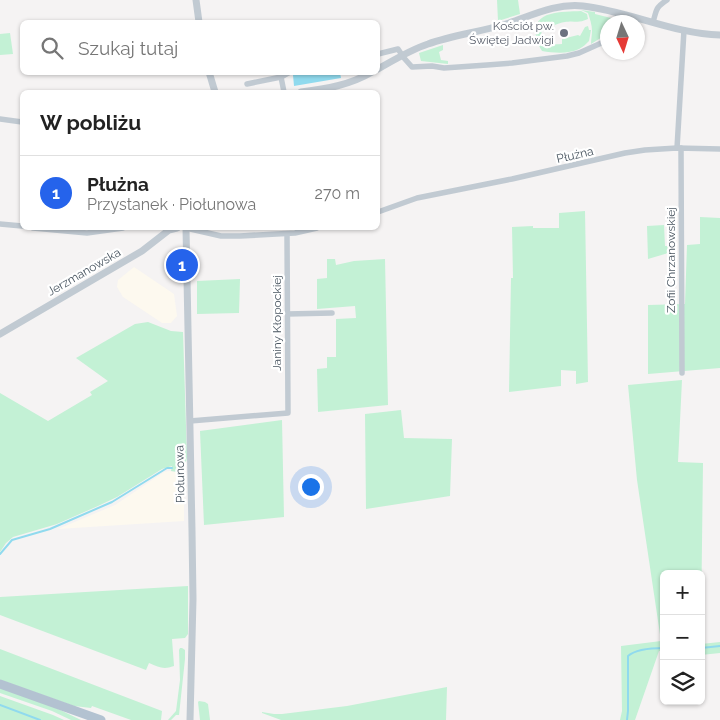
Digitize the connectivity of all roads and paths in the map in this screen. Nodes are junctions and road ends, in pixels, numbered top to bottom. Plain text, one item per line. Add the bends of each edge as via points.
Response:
1 (196, 0) edge
2 (667, 0) edge
3 (614, 15) edge
4 (199, 20) edge
5 (645, 21) edge
6 (653, 22) junction
7 (684, 30) junction
8 (720, 35) edge
9 (600, 44) edge
10 (380, 54) edge
11 (402, 56) junction
12 (380, 68) edge
13 (210, 75) edge
14 (285, 75) edge
15 (366, 75) edge
16 (281, 77) junction
17 (247, 84) dead end
18 (214, 90) edge
19 (284, 90) edge
20 (313, 90) edge
21 (0, 119) edge
22 (20, 122) edge
23 (679, 148) junction
24 (720, 149) edge
25 (380, 211) edge
26 (0, 224) edge
27 (20, 226) edge
28 (54, 230) edge
29 (109, 230) edge
30 (169, 230) edge
31 (185, 230) edge
32 (194, 230) edge
33 (309, 230) edge
34 (287, 234) junction
35 (332, 313) dead end
36 (287, 314) junction
37 (0, 334) edge
38 (682, 373) dead end
39 (190, 421) junction
40 (0, 684) edge
41 (101, 720) edge
42 (190, 720) edge

1 - 4 street
2 - 6 street via 659,5
3 - 11 street via 584,6 543,10 490,29 430,43
5 - 6 street
6 - 7 street
7 - 8 street
7 - 23 street, Zofii Chrzanowskiej
9 - 11 street via 567,56 444,68 412,67
10 - 11 street via 398,49
11 - 12 street
13 - 18 street
14 - 16 street
15 - 20 street via 344,85
16 - 17 street
16 - 19 street
21 - 22 street
23 - 24 street, Płużna
23 - 25 street, Płużna via 625,153 417,198
23 - 38 street, Zofii Chrzanowskiej
26 - 27 street
28 - 29 street via 87,233
30 - 37 street, Jerzmanowska via 142,251
31 - 39 street, Piołunowa
32 - 34 street via 221,236
33 - 34 street
34 - 36 street, Janiny Kłopockiej
35 - 36 street
36 - 39 street, Janiny Kłopockiej via 288,412
39 - 42 street, Piołunowa via 193,599
40 - 41 main road

